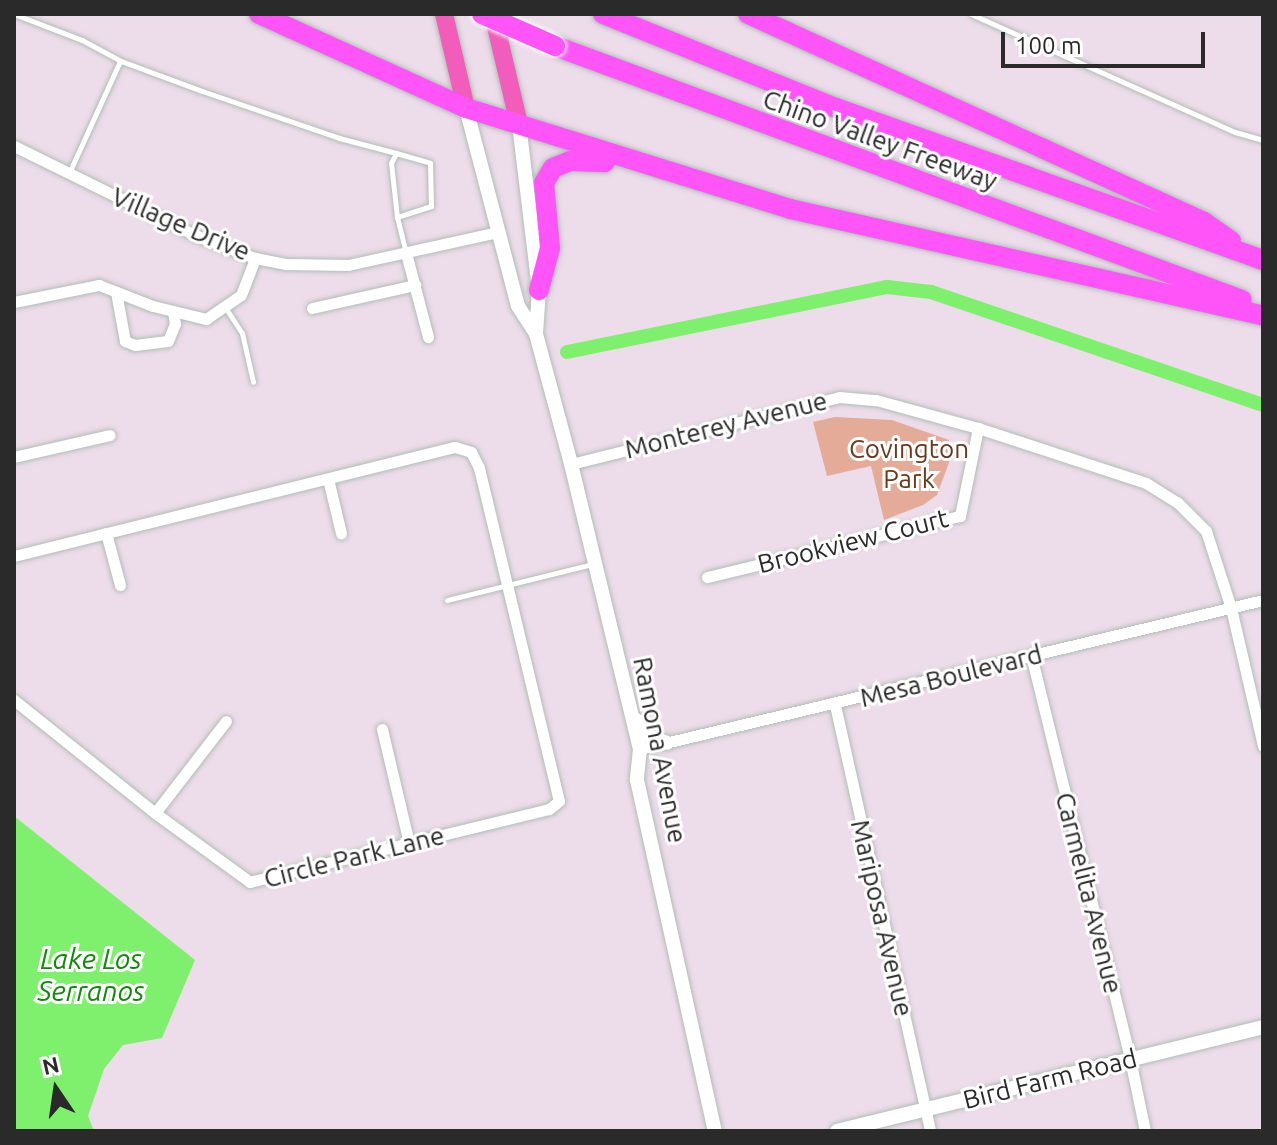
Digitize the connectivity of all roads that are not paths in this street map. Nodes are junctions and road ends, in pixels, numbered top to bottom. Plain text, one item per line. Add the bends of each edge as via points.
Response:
1 (14, 14) edge
2 (259, 14) edge
3 (444, 14) edge
4 (482, 14) edge
5 (493, 14) edge
6 (603, 14) edge
7 (748, 14) edge
8 (971, 14) edge
9 (120, 61) junction
10 (466, 108) junction
11 (519, 124) junction
12 (1263, 140) edge
13 (14, 146) edge
14 (396, 153) junction
15 (669, 171) junction
16 (69, 174) junction
17 (397, 217) junction
18 (498, 232) junction
19 (406, 253) junction
20 (255, 258) junction
21 (1258, 258) edge
22 (415, 285) junction
23 (539, 290) junction
24 (116, 292) junction
25 (14, 302) edge
26 (224, 306) junction
27 (312, 308) dead end
28 (1263, 308) edge
29 (173, 311) junction
30 (1263, 316) edge
31 (536, 334) junction
32 (428, 337) dead end
33 (253, 382) dead end
34 (978, 428) junction
35 (110, 435) dead end
36 (14, 457) edge
37 (571, 464) junction
38 (328, 479) junction
39 (106, 533) junction
40 (341, 533) dead end
41 (14, 556) edge
42 (594, 564) junction
43 (707, 577) dead end
44 (120, 585) dead end
45 (508, 585) junction
46 (447, 600) dead end
47 (1263, 600) edge
48 (1231, 608) junction
49 (1031, 655) junction
50 (14, 700) edge
51 (628, 700) junction
52 (835, 705) junction
53 (226, 721) dead end
54 (382, 729) dead end
55 (667, 743) junction
56 (1263, 746) edge
57 (640, 749) junction
58 (155, 813) junction
59 (409, 843) junction
60 (1263, 1027) edge
61 (1130, 1059) junction
62 (925, 1109) junction
63 (715, 1131) edge
64 (837, 1131) edge
65 (930, 1131) edge
66 (1145, 1131) edge

1 - 9 lane
2 - 10 highway
3 - 10 main road, Ramona Avenue
4 - 28 highway, Chino Valley Freeway, bridge via 555,46
5 - 11 main road, Ramona Avenue
6 - 21 highway, Chino Valley Freeway via 836,108
7 - 21 highway via 1204,222
8 - 12 lane
9 - 14 lane via 326,134
9 - 16 lane
10 - 11 highway
10 - 18 street, Ramona Avenue
11 - 15 highway
11 - 23 street, Ramona Avenue
13 - 16 street, Village Drive
14 - 17 lane via 391,163
14 - 17 lane via 430,163 431,206
15 - 23 highway via 582,158 553,168 544,183 550,248
15 - 30 highway via 790,209
16 - 20 street, Village Drive
17 - 19 lane
18 - 19 street, Village Drive
18 - 31 street, Ramona Avenue via 518,306
19 - 20 street, Village Drive via 348,265
19 - 22 street
20 - 26 street via 241,295
22 - 27 street
22 - 32 street
23 - 31 street, Ramona Avenue
24 - 25 street via 99,285
24 - 29 street
24 - 29 street via 125,341 135,345 168,341 175,324
26 - 29 street via 206,319
26 - 33 lane via 242,333
31 - 37 street, Ramona Avenue
34 - 37 street, Monterey Avenue via 876,400 839,397
34 - 43 street, Brookview Court via 960,516
34 - 48 street, Monterey Avenue via 1146,483 1177,502 1206,531
35 - 36 street
37 - 42 street, Ramona Avenue
38 - 39 street
38 - 40 street
38 - 45 street via 455,447 471,452
39 - 41 street
39 - 44 street
42 - 45 lane
42 - 51 street, Ramona Avenue
45 - 46 lane
45 - 59 street, Circle Park Lane via 559,801 549,809
47 - 48 street, Mesa Boulevard
48 - 49 street, Mesa Boulevard
48 - 56 street, Monterey Avenue
49 - 52 street, Mesa Boulevard
49 - 61 street, Carmelita Avenue
50 - 58 street, Circle Park Lane
51 - 55 street via 641,729
51 - 57 street, Ramona Avenue
52 - 55 street, Mesa Boulevard
52 - 62 street, Mariposa Avenue
53 - 58 street
54 - 59 street
55 - 57 street, Mesa Boulevard
57 - 63 street, Ramona Avenue via 637,780
58 - 59 street, Circle Park Lane via 250,882
60 - 61 street, Bird Farm Road
61 - 62 street, Bird Farm Road
61 - 66 street, Carmelita Avenue
62 - 64 street, Bird Farm Road
62 - 65 street, Mariposa Avenue

